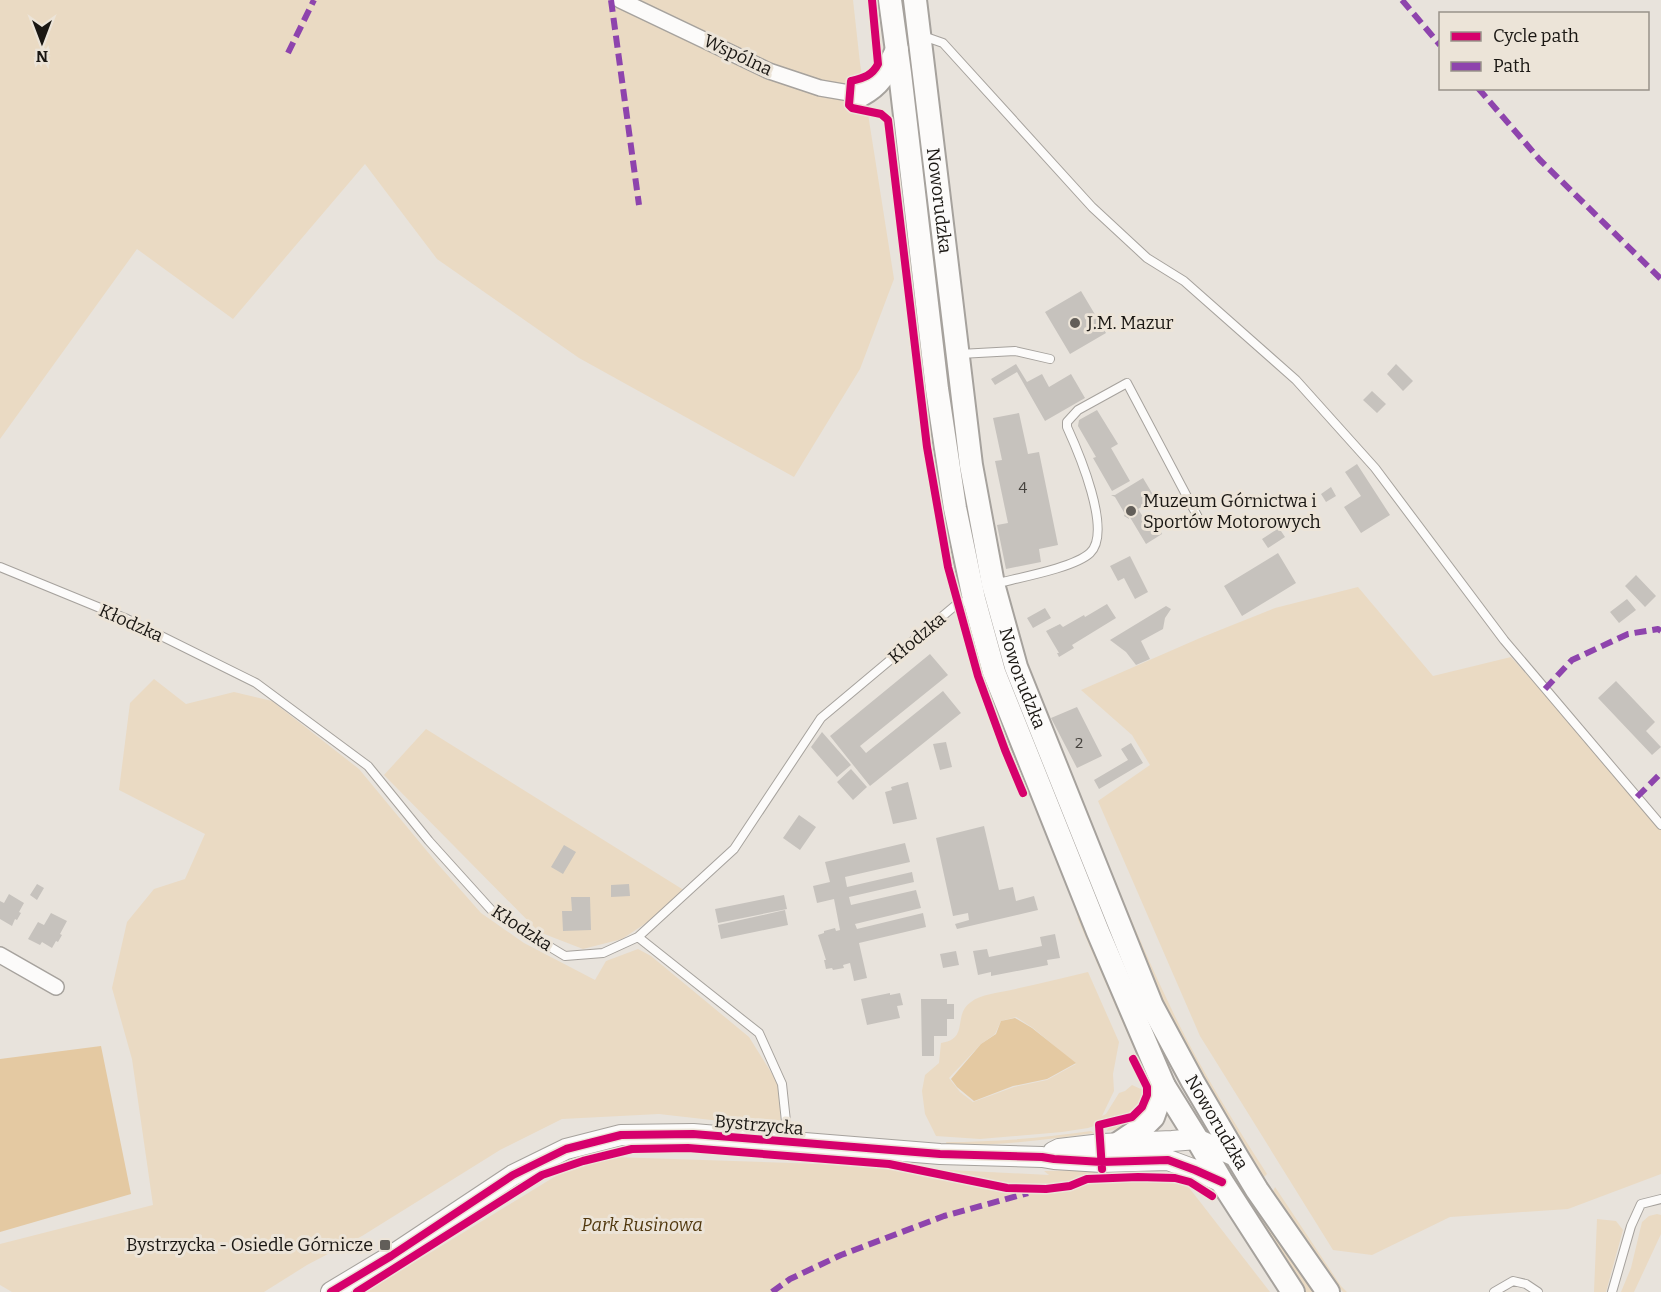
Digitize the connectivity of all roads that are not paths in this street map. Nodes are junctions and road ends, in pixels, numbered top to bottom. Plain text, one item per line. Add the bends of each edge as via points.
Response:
1 (620, 0) edge
2 (890, 0) edge
3 (915, 0) edge
4 (919, 35) junction
5 (897, 50) junction
6 (861, 95) junction
7 (905, 121) junction
8 (957, 354) junction
9 (1050, 359) dead end
10 (1202, 523) dead end
11 (0, 567) edge
12 (993, 584) junction
13 (974, 599) junction
14 (1661, 825) edge
15 (638, 937) junction
16 (0, 955) edge
17 (56, 987) dead end
18 (1164, 1086) junction
19 (1208, 1107) junction
20 (1197, 1138) junction
21 (787, 1142) junction
22 (1119, 1143) junction
23 (1042, 1157) junction
24 (1237, 1157) junction
25 (1168, 1160) junction
26 (1222, 1182) junction
27 (1661, 1199) edge
28 (331, 1292) edge
29 (1293, 1292) edge
30 (1328, 1292) edge
31 (1494, 1292) edge
32 (1538, 1292) edge
33 (1611, 1292) edge

1 - 6 street, Wspólna via 769,71 820,88
2 - 5 main road, Noworudzka
3 - 4 main road, Noworudzka
4 - 8 main road, Noworudzka
4 - 14 lane via 943,43 1092,207 1147,258 1184,281 1296,380 1375,468 1504,640
5 - 6 main road via 879,83
5 - 7 main road, Noworudzka
6 - 7 main road via 891,104
7 - 13 main road, Noworudzka via 937,389
8 - 9 lane via 1016,351
8 - 12 main road, Noworudzka via 971,465
10 - 12 lane via 1127,383 1078,410 1067,422 1096,504 1098,538 1092,552 1080,561
11 - 15 lane, Kłodzka via 127,619 256,683 368,766 494,913 565,956 603,953
12 - 19 main road, Noworudzka via 1016,667 1114,915 1152,1006
13 - 15 lane, Kłodzka via 957,604 821,718 734,849
13 - 18 main road, Noworudzka via 994,672
15 - 21 lane via 759,1033 782,1084
16 - 17 street
18 - 20 main road, Noworudzka
18 - 22 main road via 1153,1117
19 - 20 street
19 - 24 main road, Noworudzka
20 - 22 street, Bystrzycka
20 - 24 street
20 - 25 street
20 - 26 main road, Noworudzka
21 - 23 street, Bystrzycka
21 - 28 street, Bystrzycka via 693,1134 621,1136 566,1149 513,1175
22 - 23 street, Bystrzycka via 1059,1149
23 - 25 street, Bystrzycka
24 - 30 main road, Noworudzka
25 - 26 street, Bystrzycka
26 - 29 main road, Noworudzka
27 - 33 lane via 1641,1204
31 - 32 lane via 1513,1281

